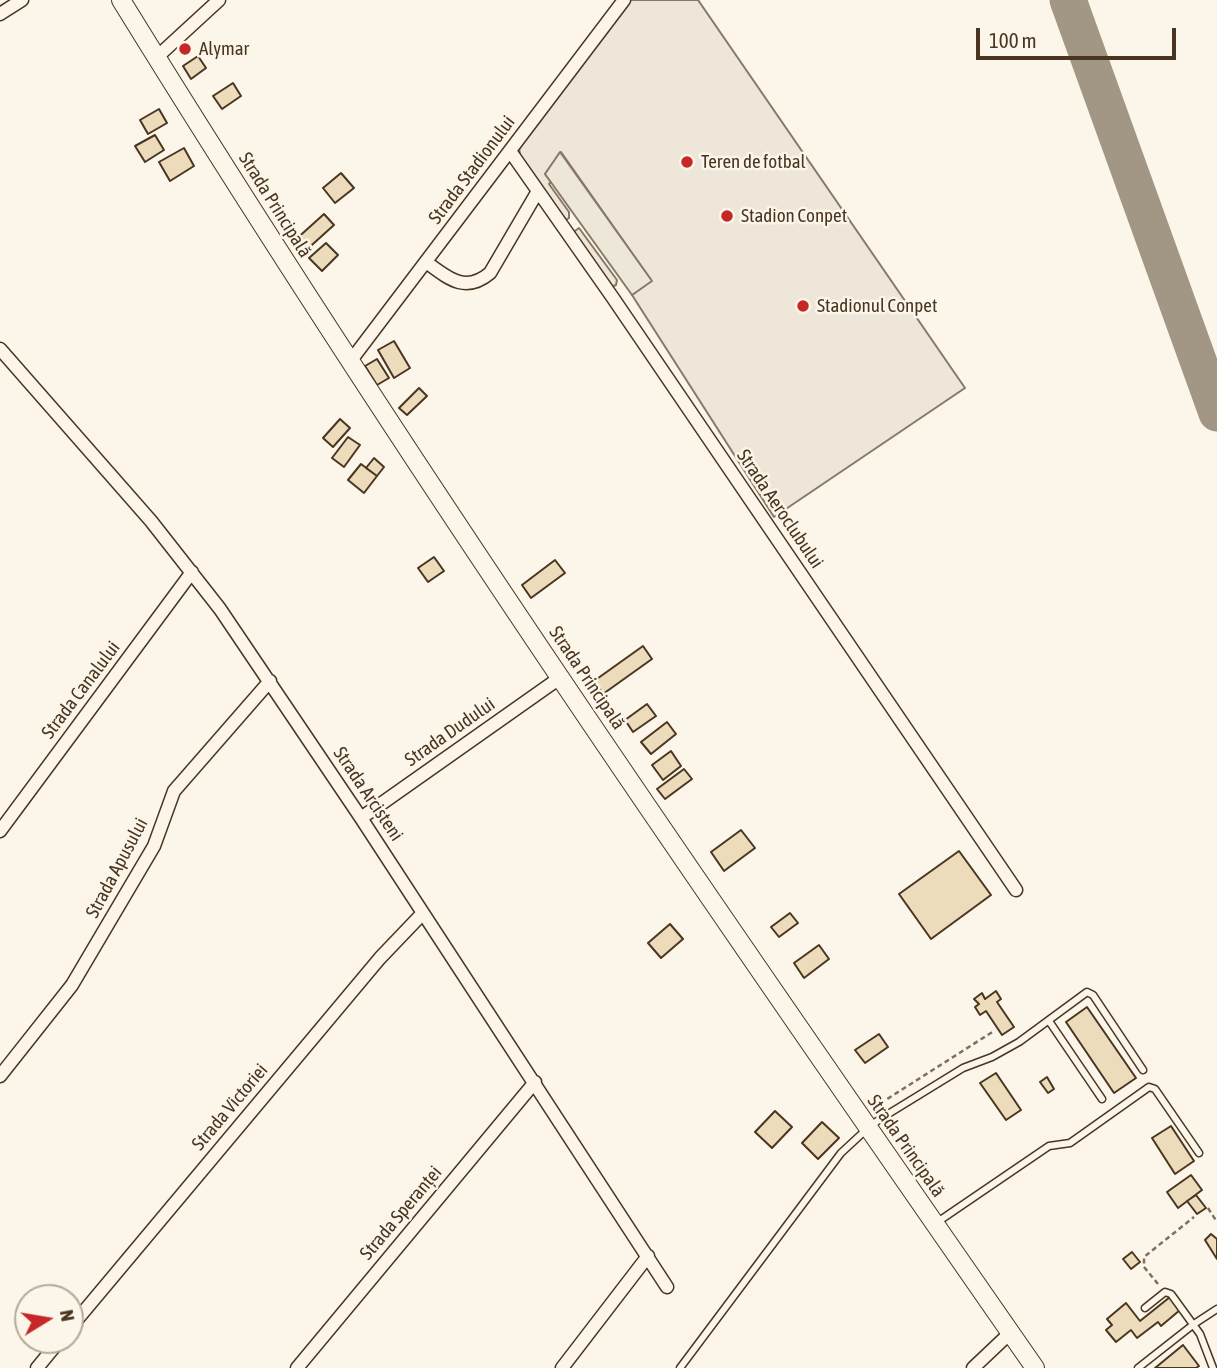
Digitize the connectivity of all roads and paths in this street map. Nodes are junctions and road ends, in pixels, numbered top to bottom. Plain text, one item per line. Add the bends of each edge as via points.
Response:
1 (22, 0) edge
2 (121, 0) edge
3 (219, 0) edge
4 (624, 0) edge
5 (0, 14) edge
6 (157, 57) junction
7 (510, 151) junction
8 (538, 191) junction
9 (426, 262) junction
10 (0, 349) edge
11 (349, 363) junction
12 (192, 572) junction
13 (561, 677) junction
14 (270, 681) junction
15 (362, 818) junction
16 (0, 831) edge
17 (1016, 890) dead end
18 (423, 913) junction
19 (1049, 1021) junction
20 (994, 1031) dead end
21 (1143, 1070) dead end
22 (0, 1076) edge
23 (535, 1082) junction
24 (1102, 1099) dead end
25 (873, 1108) dead end
26 (867, 1128) junction
27 (1199, 1153) dead end
28 (1208, 1208) dead end
29 (1194, 1217) dead end
30 (1217, 1222) edge
31 (935, 1224) junction
32 (648, 1256) junction
33 (667, 1287) dead end
34 (1164, 1292) junction
35 (1145, 1308) dead end
36 (1217, 1309) edge
37 (84, 1311) edge
38 (1194, 1324) junction
39 (1010, 1333) junction
40 (48, 1354) edge
41 (37, 1368) edge
42 (297, 1368) edge
43 (562, 1368) edge
44 (680, 1368) edge
45 (973, 1368) edge
46 (1035, 1368) edge
47 (1138, 1368) edge
48 (1213, 1368) edge

1 - 5 street
2 - 6 main road, Strada Principală
3 - 6 street
4 - 7 street, Strada Stadionului
6 - 11 main road, Strada Principală
7 - 8 street, Strada Aeroclubului
7 - 9 street, Strada Stadionului
8 - 9 street via 490,273 480,281 461,283
8 - 17 street, Strada Aeroclubului
9 - 11 street, Strada Stadionului
10 - 12 street, Strada Arcisteni
11 - 13 main road, Strada Principală
12 - 14 street, Strada Arcisteni
12 - 16 street, Strada Canalului
13 - 15 street, Strada Dudului
13 - 26 main road, Strada Principală
14 - 15 street, Strada Arcisteni
14 - 22 street, Strada Apusului via 174,791 154,846 72,985
15 - 18 street, Strada Arcisteni
18 - 23 street, Strada Arcisteni
18 - 37 street, Strada Victoriei via 380,958
19 - 21 lane via 1089,992
19 - 24 lane
19 - 26 lane
20 - 25 path
23 - 32 street, Strada Arcisteni
23 - 42 street, Strada Speranței
26 - 31 main road, Strada Principală
26 - 44 lane via 841,1153
27 - 31 lane via 1149,1087 1070,1143 1049,1146
28 - 30 path
29 - 34 path via 1143,1260
31 - 39 main road, Strada Principală
32 - 33 street, Strada Arcisteni
32 - 43 street
34 - 35 lane
34 - 38 lane via 1171,1294
36 - 38 lane
38 - 47 lane
38 - 48 lane
39 - 45 street
39 - 46 main road, Strada Principală
40 - 41 street

